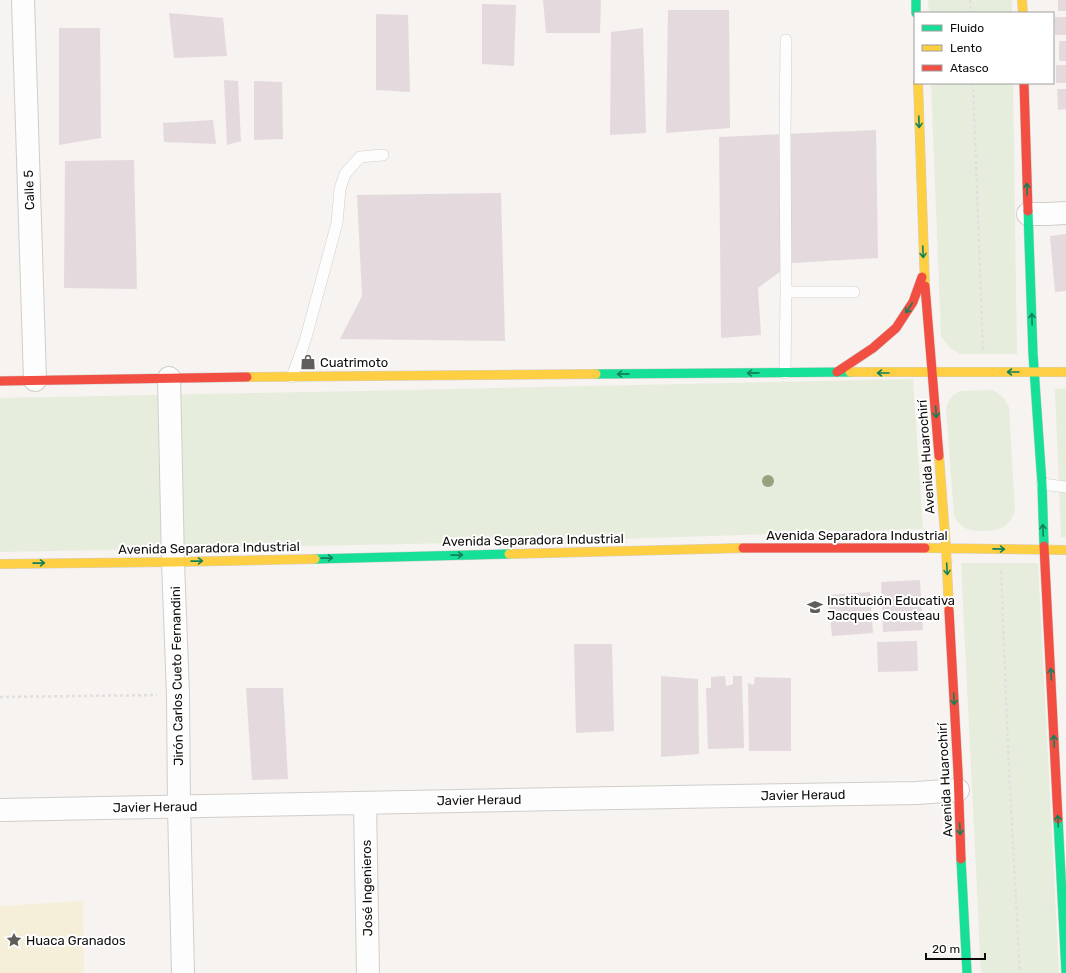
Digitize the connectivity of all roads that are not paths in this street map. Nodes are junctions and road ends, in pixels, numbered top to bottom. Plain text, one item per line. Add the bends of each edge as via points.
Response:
1 (23, 0) edge
2 (916, 0) edge
3 (1022, 0) edge
4 (916, 12) edge
5 (1023, 12) edge
6 (786, 40) dead end
7 (918, 84) edge
8 (1024, 84) edge
9 (383, 156) dead end
10 (1066, 213) edge
11 (1028, 214) junction
12 (924, 272) junction
13 (786, 292) junction
14 (854, 292) dead end
15 (837, 372) junction
16 (1034, 372) junction
17 (1066, 372) edge
18 (784, 373) junction
19 (933, 373) junction
20 (292, 377) junction
21 (169, 378) junction
22 (36, 380) junction
23 (0, 381) edge
24 (1042, 484) junction
25 (1066, 487) edge
26 (946, 548) junction
27 (1044, 550) junction
28 (1066, 550) edge
29 (173, 562) junction
30 (0, 564) edge
31 (1059, 713) edge
32 (958, 790) junction
33 (365, 803) junction
34 (179, 807) junction
35 (0, 810) edge
36 (1066, 972) edge
37 (183, 973) edge
38 (368, 973) edge
39 (967, 973) edge

1 - 22 street, Calle 5
2 - 4 main road
3 - 5 main road
6 - 13 lane
7 -> 12 main road, Avenida Huarochirí
11 -> 8 main road
9 - 20 lane via 360,157 345,174 340,189 337,223 305,341
10 - 11 street
16 -> 11 main road
12 -> 15 main road via 913,302 896,328 873,348
12 - 19 main road, Avenida Huarochirí
13 - 14 lane
13 - 18 lane
15 - 18 main road
19 -> 15 main road
16 - 17 main road
16 -> 19 main road
16 - 24 main road
18 -> 20 main road
19 -> 26 main road, Avenida Huarochirí
20 - 21 main road
21 - 22 main road
21 - 29 street, Jirón Carlos Cueto Fernandini
22 - 23 main road
24 - 25 lane
27 -> 24 main road
26 -> 27 main road, Avenida Separadora Industrial
29 -> 26 main road, Avenida Separadora Industrial via 742,548
26 -> 32 main road, Avenida Huarochirí
27 - 28 main road, Avenida Separadora Industrial
31 -> 27 main road
30 -> 29 main road, Avenida Separadora Industrial
29 - 34 street, Jirón Carlos Cueto Fernandini
36 -> 31 main road
32 - 33 street, Javier Heraud via 917,793
32 -> 39 main road, Avenida Huarochirí
33 - 34 street, Javier Heraud
33 - 38 street, José Ingenieros
34 - 35 street, Javier Heraud
34 - 37 street, Jirón Carlos Cueto Fernandini

